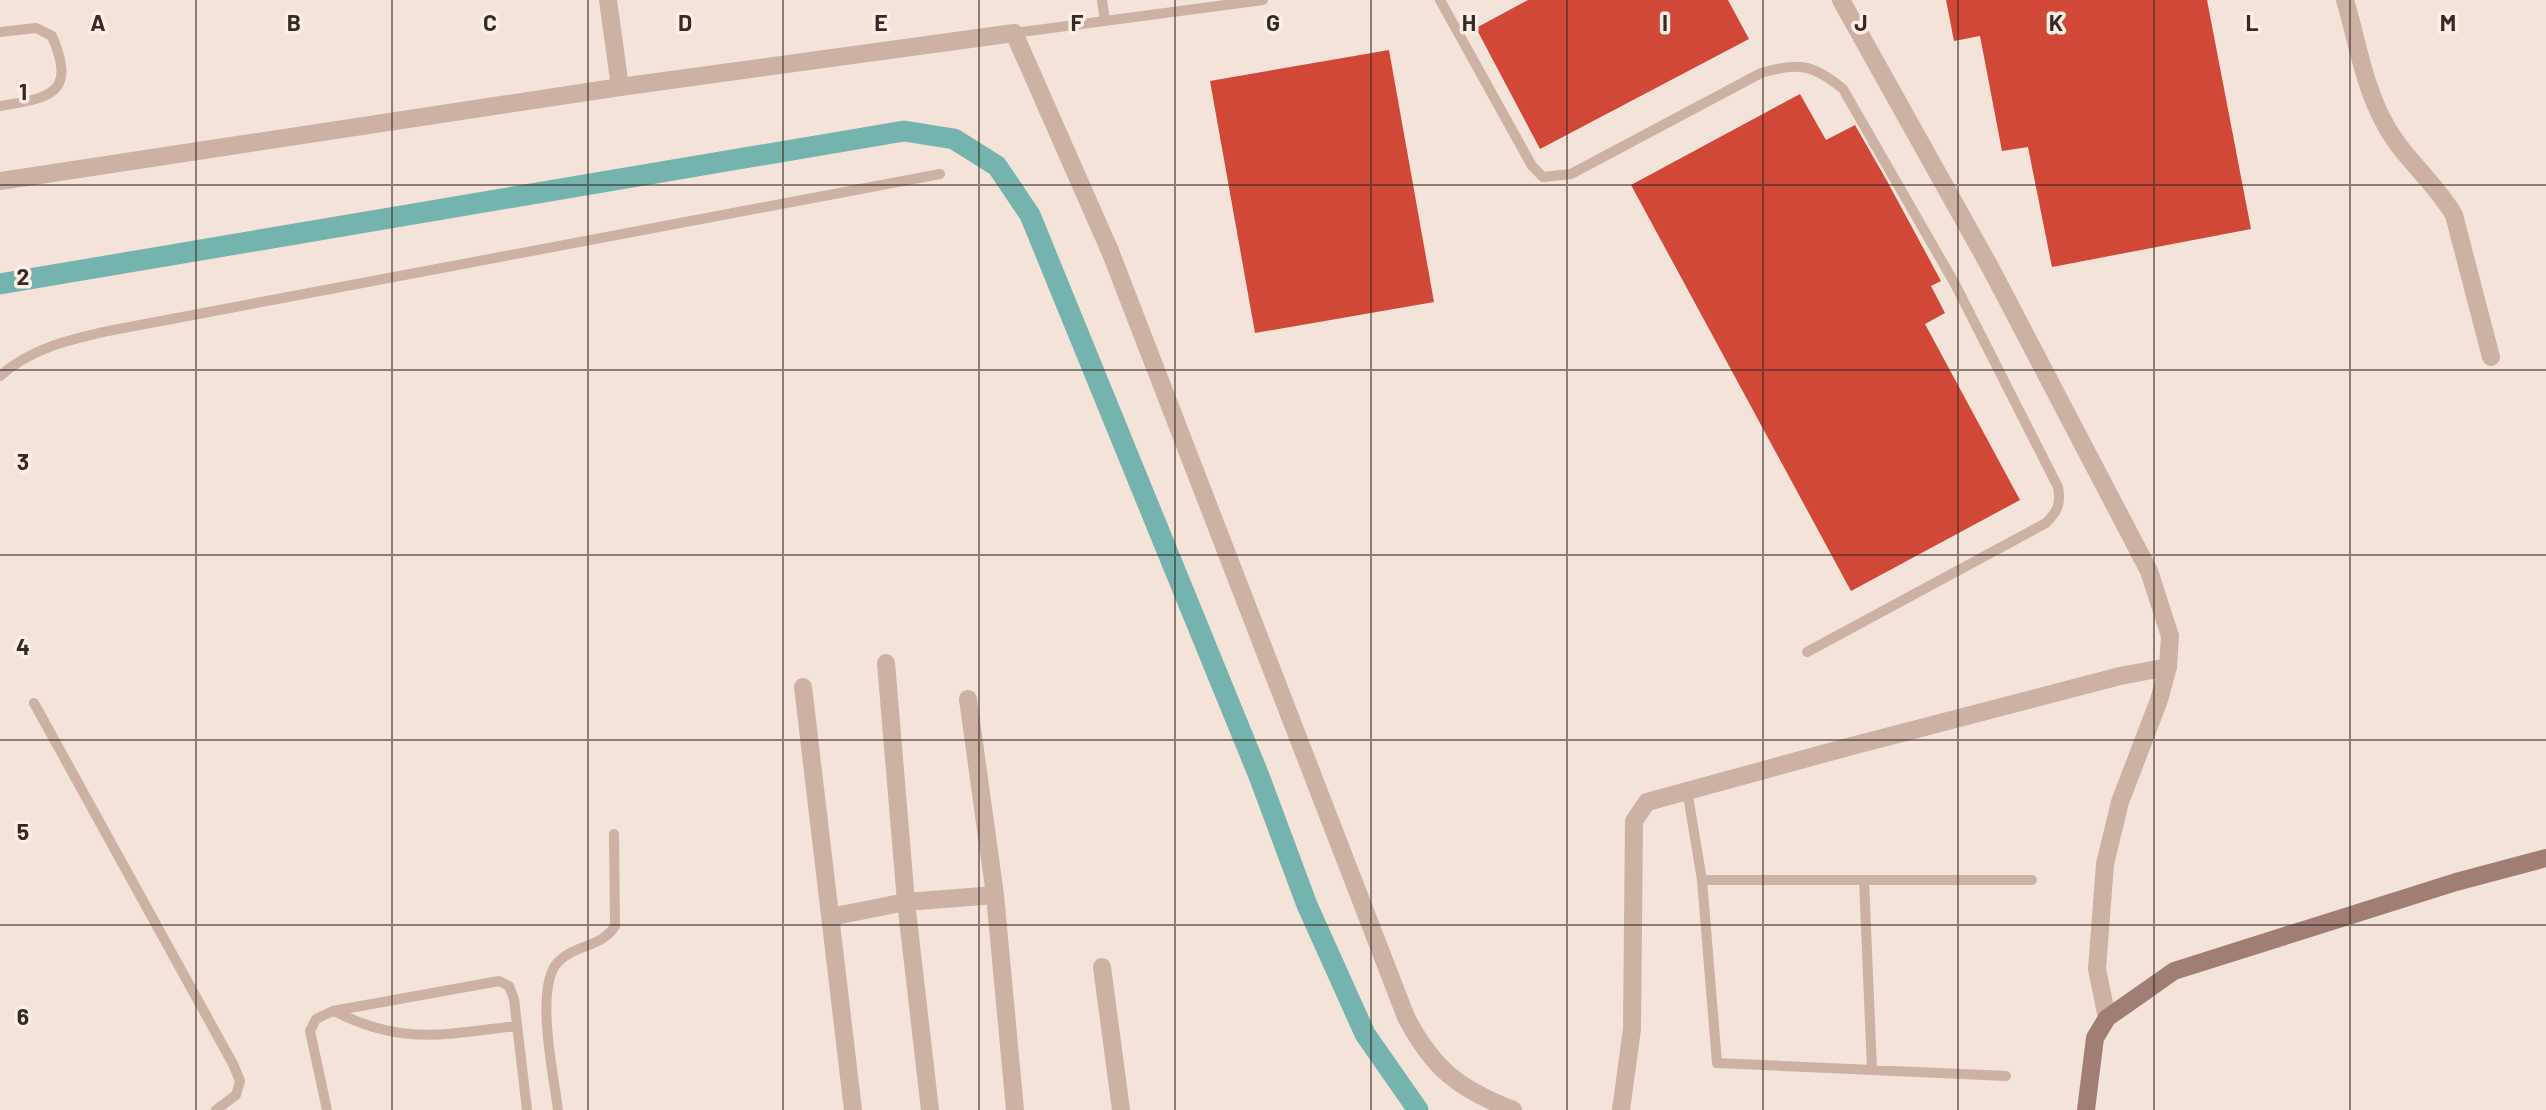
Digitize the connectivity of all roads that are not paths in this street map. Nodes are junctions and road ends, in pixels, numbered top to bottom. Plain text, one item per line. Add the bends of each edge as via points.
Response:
1 (608, 0) edge
2 (1102, 0) edge
3 (1263, 0) edge
4 (1440, 0) edge
5 (1841, 0) edge
6 (2345, 0) edge
7 (1105, 21) junction
8 (0, 32) edge
9 (1014, 33) junction
10 (621, 86) junction
11 (0, 106) edge
12 (940, 174) dead end
13 (0, 181) edge
14 (2491, 357) dead end
15 (0, 376) edge
16 (1807, 652) dead end
17 (886, 663) dead end
18 (2168, 667) junction
19 (803, 687) dead end
20 (968, 699) dead end
21 (34, 703) dead end
22 (1687, 790) junction
23 (614, 834) dead end
24 (2546, 858) edge
25 (1702, 880) junction
26 (1864, 880) junction
27 (2032, 880) dead end
28 (995, 895) junction
29 (906, 902) junction
30 (830, 917) junction
31 (1102, 967) dead end
32 (333, 1011) junction
33 (2107, 1018) junction
34 (517, 1026) junction
35 (1872, 1070) junction
36 (2006, 1076) dead end
37 (216, 1110) edge
38 (327, 1110) edge
39 (527, 1110) edge
40 (558, 1110) edge
41 (853, 1110) edge
42 (930, 1110) edge
43 (1015, 1110) edge
44 (1121, 1110) edge
45 (1513, 1110) edge
46 (1620, 1110) edge
47 (2086, 1110) edge

1 - 10 street
2 - 7 lane
3 - 7 lane
4 - 16 lane via 1532,166 1543,177 1571,174 1761,73 1788,65 1809,67 1828,76 1843,89 1955,284 2058,487 2061,502 2057,513
5 - 18 street via 1990,267 2149,571 2170,635
6 - 14 street via 2385,124 2444,196 2454,215
7 - 9 lane
8 - 11 lane via 36,28 52,36 60,54 62,82 42,100
9 - 10 street
9 - 45 street via 1110,251 1406,1017 1424,1050 1444,1073
10 - 13 street
12 - 15 lane via 108,331 57,343 24,358
17 - 29 street
18 - 22 street
18 - 33 street via 2120,802 2105,864 2097,969
19 - 30 street
20 - 28 street
21 - 37 lane via 233,1064 240,1081 236,1095
22 - 25 lane
22 - 46 street via 1647,802 1634,821 1632,1029
23 - 40 lane via 615,926 607,938 557,962 548,980 546,1004
24 - 33 street via 2199,962 2154,983
25 - 26 lane
25 - 35 lane via 1717,1063
26 - 27 lane
26 - 35 lane
28 - 29 street
28 - 43 street
29 - 30 street
29 - 42 street
30 - 41 street
31 - 44 street
32 - 34 lane via 363,1027 402,1036
32 - 34 lane via 499,981 509,986
32 - 38 lane via 316,1019 310,1031
33 - 47 street via 2095,1038
34 - 39 lane
35 - 36 lane

